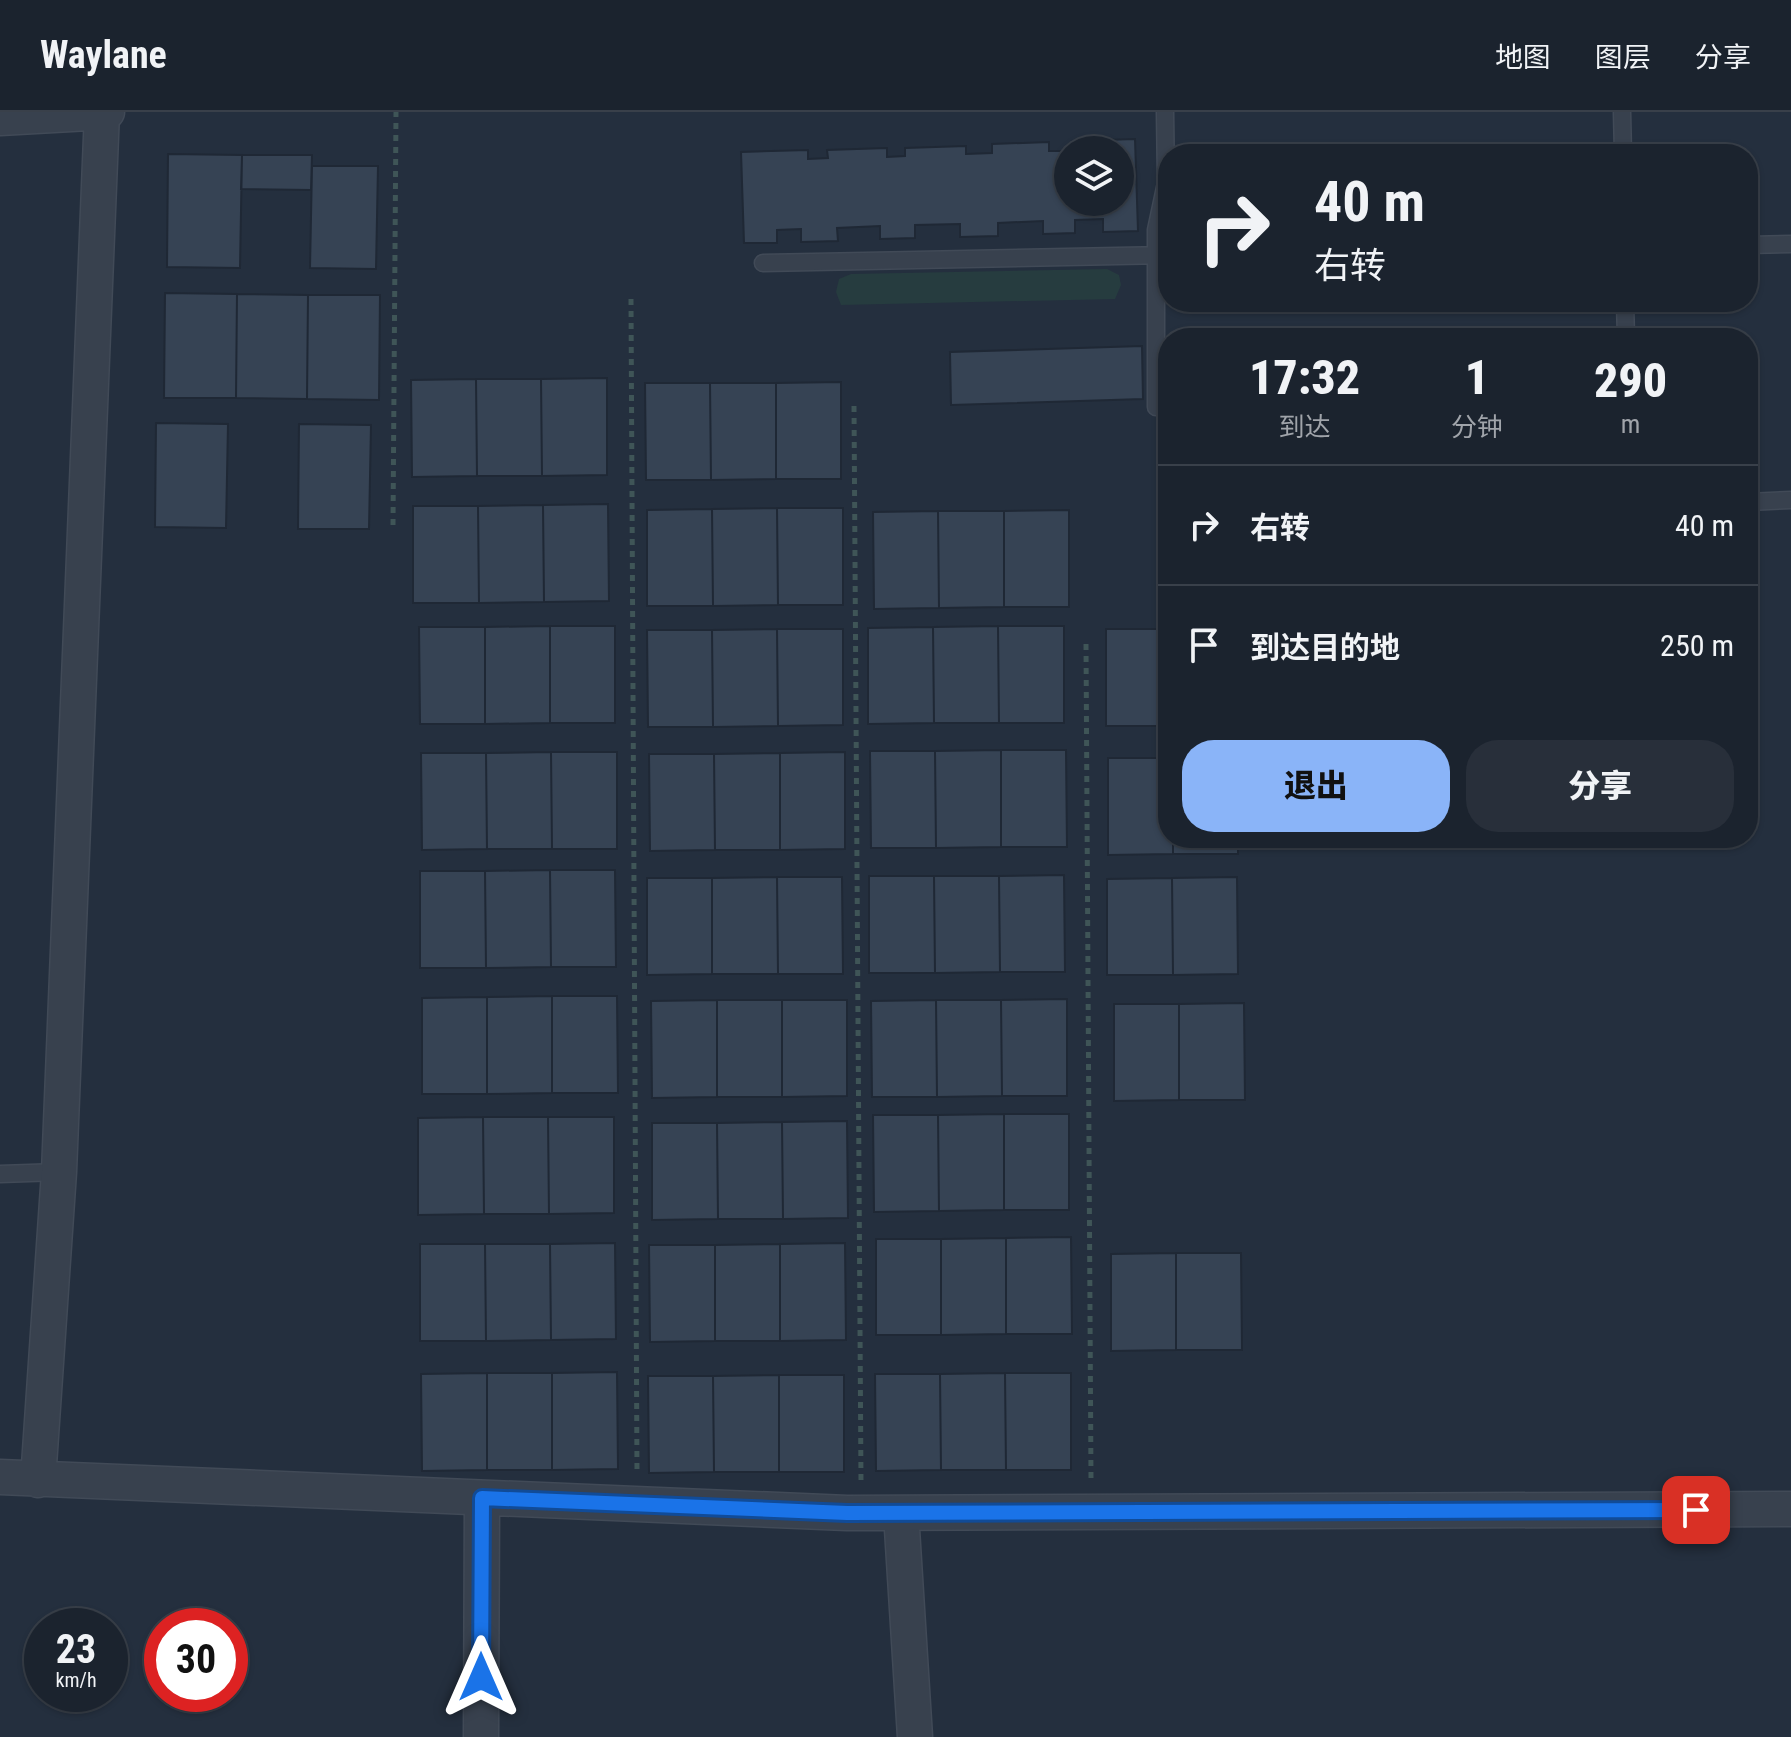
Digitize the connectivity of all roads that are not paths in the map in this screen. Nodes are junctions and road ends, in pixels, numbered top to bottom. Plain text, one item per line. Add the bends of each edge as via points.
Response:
1 (104, 112) edge
2 (1165, 112) edge
3 (1622, 112) edge
4 (0, 118) edge
5 (1165, 144) edge
6 (1623, 144) edge
7 (1791, 244) edge
8 (1758, 245) edge
9 (1158, 256) edge
10 (763, 263) dead end
11 (1158, 357) edge
12 (1156, 407) dead end
13 (1791, 500) edge
14 (1758, 502) edge
15 (59, 1172) junction
16 (0, 1174) edge
17 (0, 1477) edge
18 (38, 1480) junction
19 (482, 1498) junction
20 (1791, 1509) edge
21 (901, 1513) junction
22 (481, 1737) edge
23 (915, 1737) edge

1 - 4 street
1 - 15 street
2 - 5 lane
3 - 6 lane
7 - 8 lane
9 - 10 lane
11 - 12 lane
13 - 14 lane
15 - 16 lane
15 - 18 street
17 - 18 street
18 - 19 street
19 - 21 street
19 - 22 street
20 - 21 street
21 - 23 street

